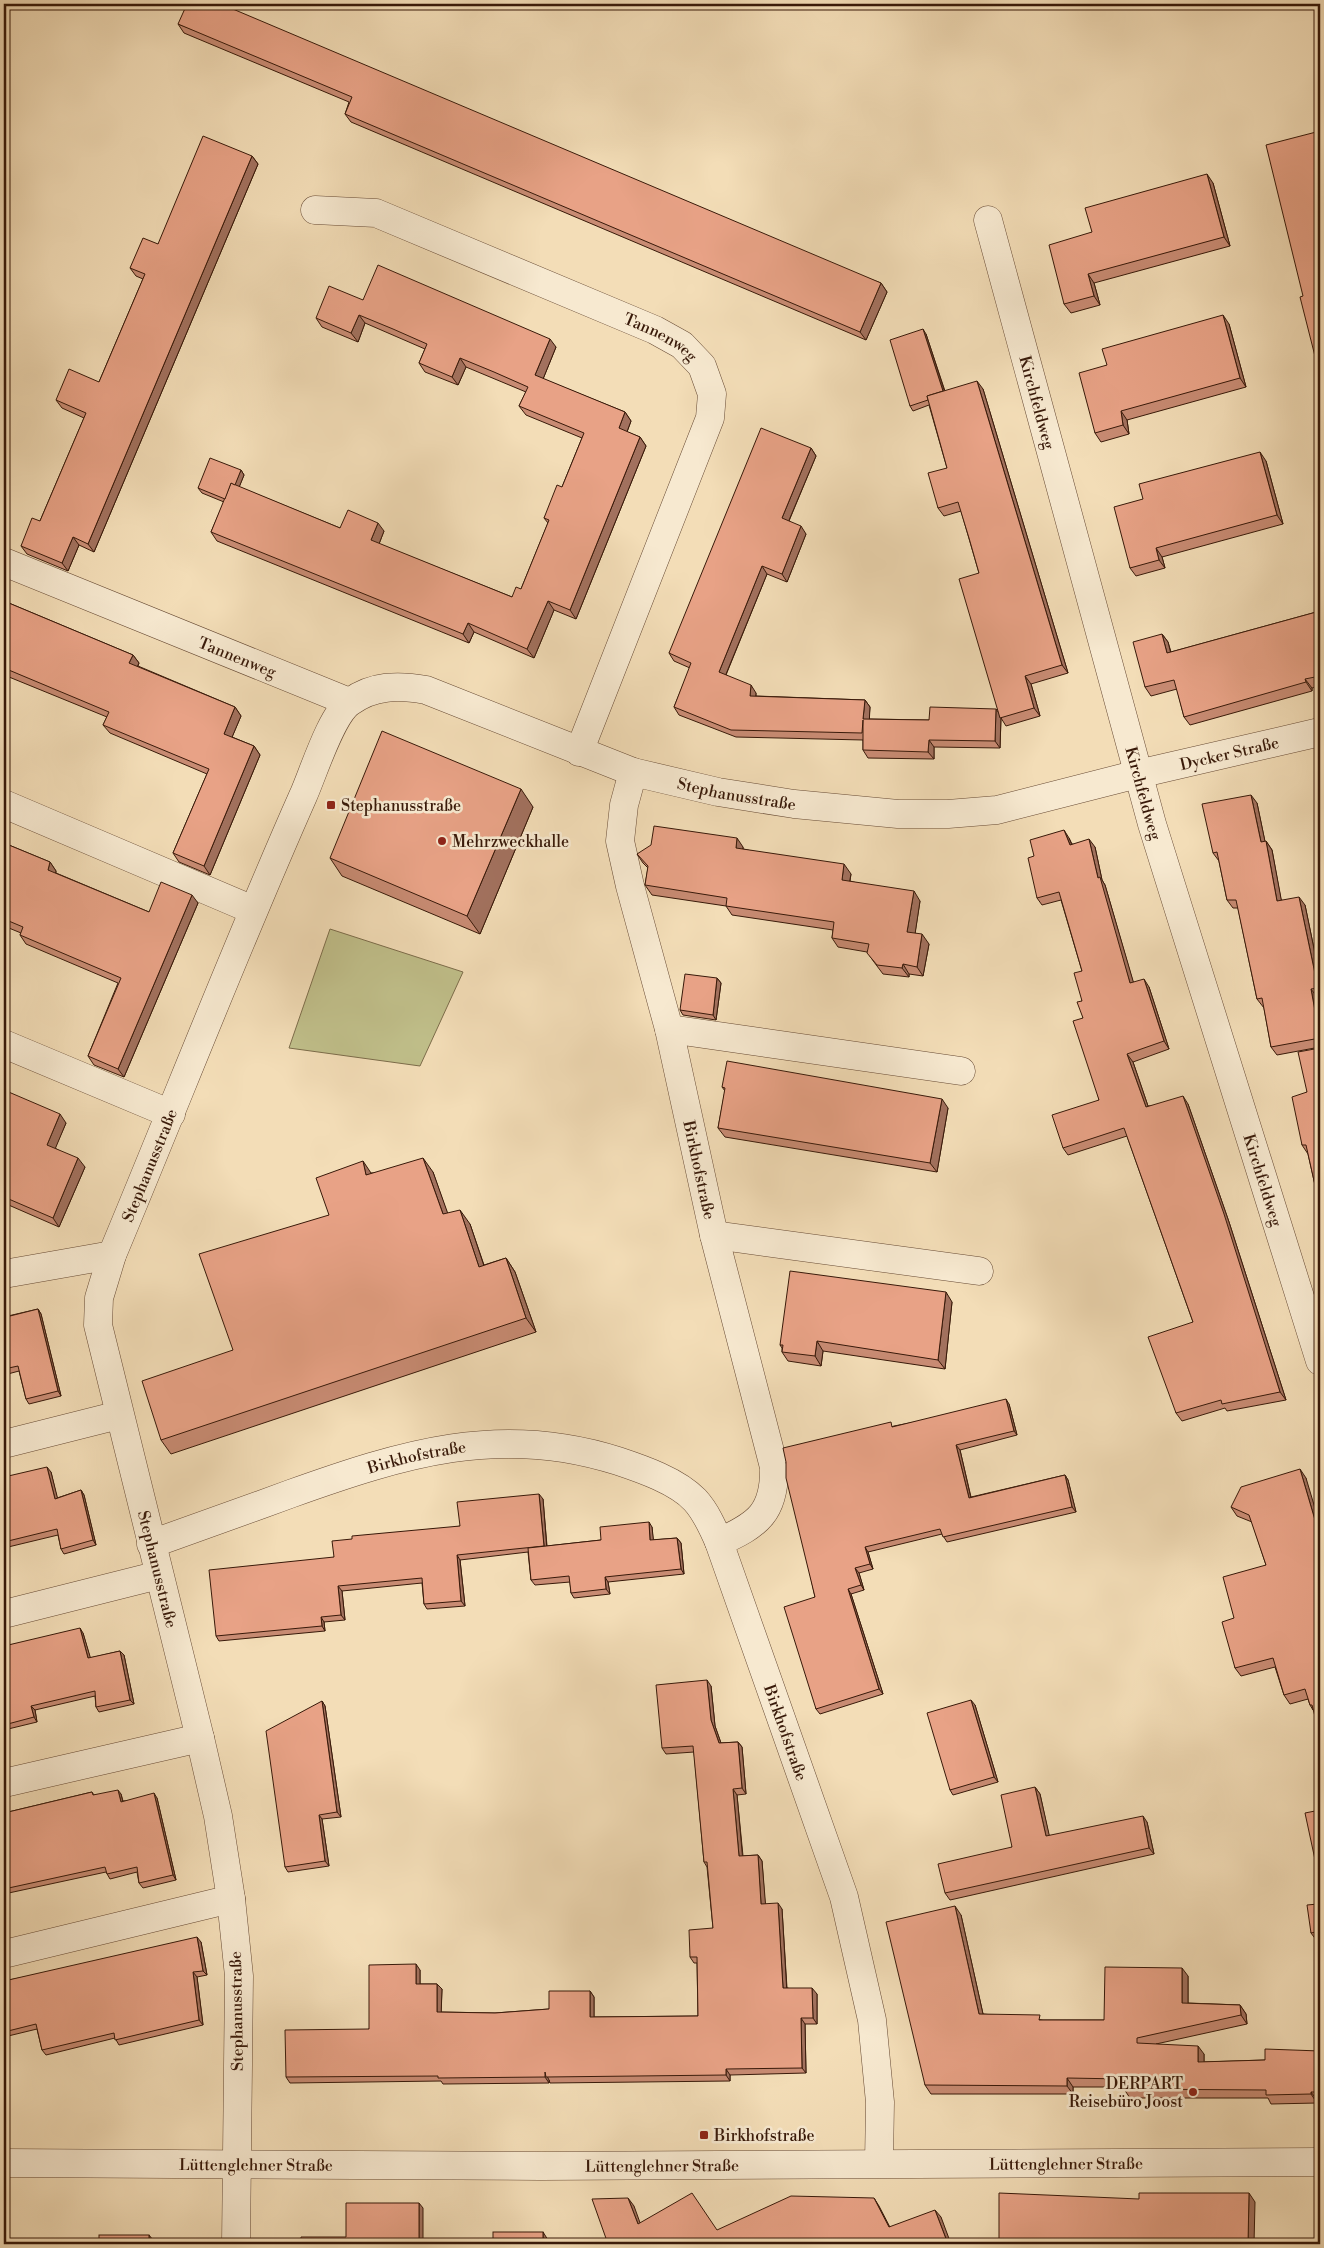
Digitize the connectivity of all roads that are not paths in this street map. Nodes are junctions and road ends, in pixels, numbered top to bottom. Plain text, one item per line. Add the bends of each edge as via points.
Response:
1 (315, 210) dead end
2 (988, 220) dead end
3 (4, 562) edge
4 (349, 702) junction
5 (1320, 732) edge
6 (579, 752) junction
7 (633, 772) junction
8 (1138, 774) junction
9 (4, 804) edge
10 (253, 910) junction
11 (669, 1029) junction
12 (4, 1044) edge
13 (961, 1071) dead end
14 (171, 1114) junction
15 (714, 1235) junction
16 (112, 1255) junction
17 (979, 1271) dead end
18 (4, 1274) edge
19 (1309, 1284) edge
20 (1320, 1360) edge
21 (119, 1416) junction
22 (4, 1444) edge
23 (719, 1542) junction
24 (151, 1544) junction
25 (159, 1575) junction
26 (4, 1614) edge
27 (200, 1738) junction
28 (4, 1783) edge
29 (231, 1899) junction
30 (4, 1954) edge
31 (1320, 2162) edge
32 (4, 2163) edge
33 (236, 2163) junction
34 (879, 2163) junction
35 (236, 2244) edge

1 - 6 street, Tannenweg via 376,213 655,330 682,345 702,366 712,394 710,418
2 - 8 street, Kirchfeldweg
3 - 4 street, Tannenweg
4 - 6 street, Stephanusstraße via 374,689 402,686 426,690
4 - 10 street, Stephanusstraße via 334,724
5 - 8 street, Dycker Straße
6 - 7 street, Stephanusstraße
7 - 8 street, Stephanusstraße via 718,792 898,814 997,810
7 - 11 street, Birkhofstraße via 624,805 620,841
8 - 19 street, Kirchfeldweg
9 - 10 street
10 - 14 street, Stephanusstraße
11 - 13 street
11 - 15 street, Birkhofstraße
12 - 14 street
14 - 16 street, Stephanusstraße
15 - 17 street
15 - 23 street, Birkhofstraße via 774,1467 774,1488 769,1504 757,1521
16 - 18 street
16 - 21 street, Stephanusstraße via 99,1298 98,1325
19 - 20 street, Kirchfeldweg
21 - 22 street
21 - 24 street, Stephanusstraße
23 - 24 street, Birkhofstraße via 694,1499 666,1480 597,1454 517,1443 470,1445 389,1461
23 - 34 street, Birkhofstraße via 844,1897 872,2020 880,2102
24 - 25 street, Stephanusstraße
25 - 26 street
25 - 27 street, Stephanusstraße
27 - 28 street
27 - 29 street, Stephanusstraße via 218,1816
29 - 30 street
29 - 33 street, Stephanusstraße via 239,1976
31 - 34 street, Lüttenglehner Straße
32 - 33 street, Lüttenglehner Straße
33 - 34 street, Lüttenglehner Straße via 541,2166
33 - 35 street, Stephanusstraße

